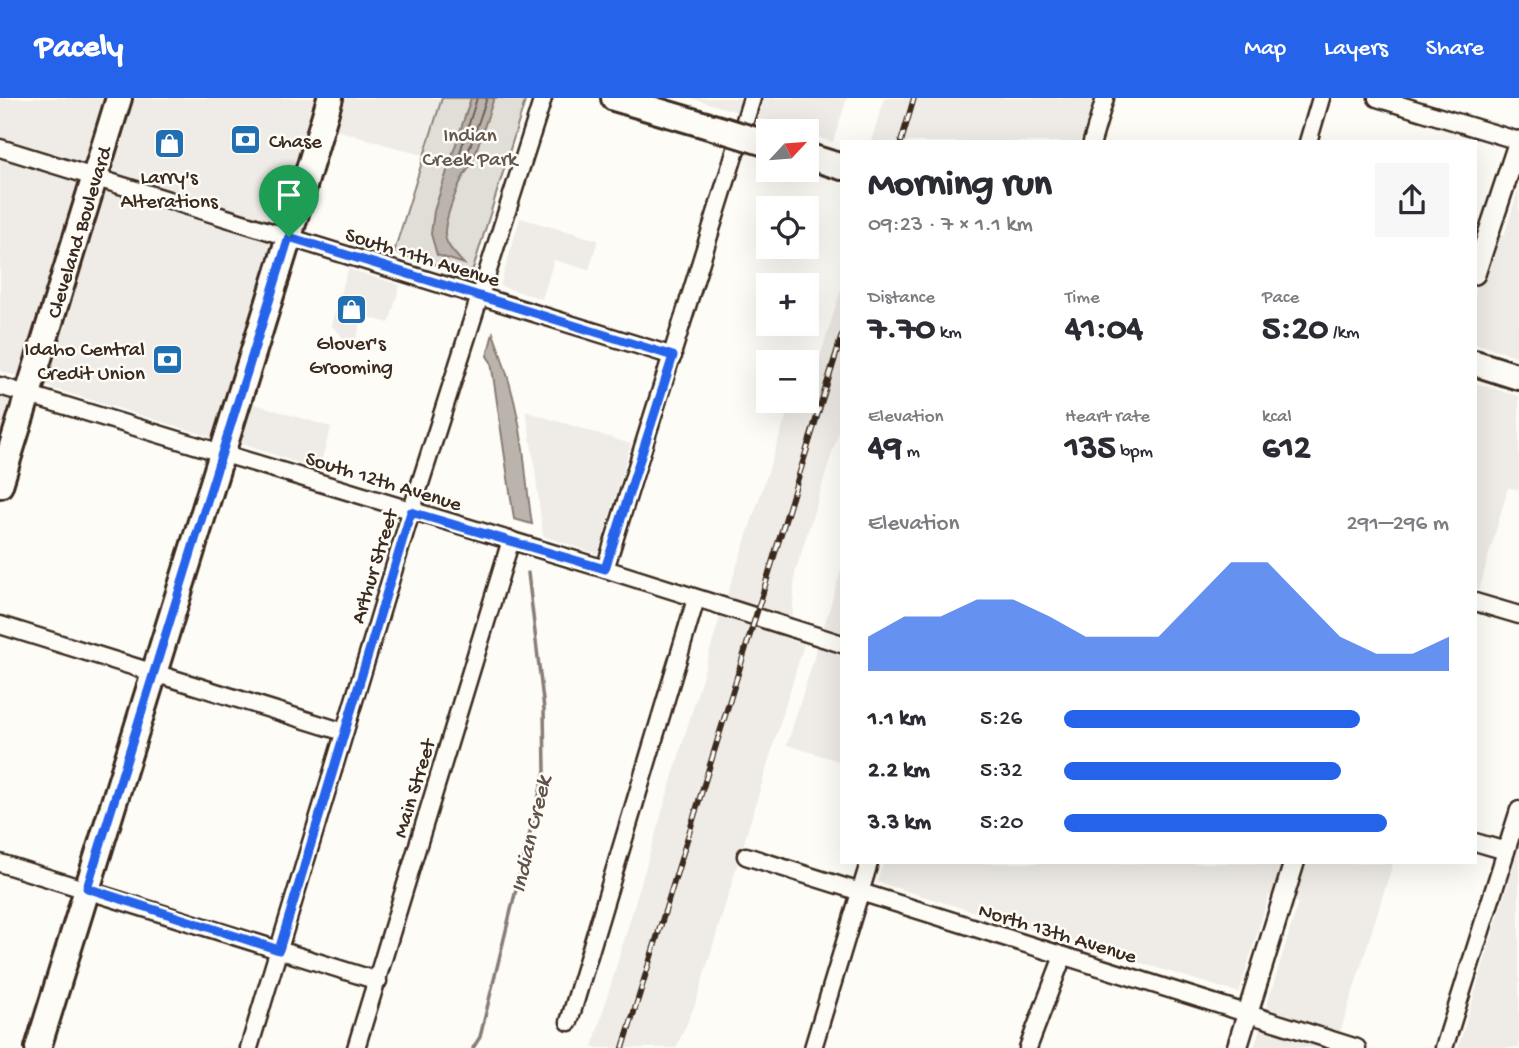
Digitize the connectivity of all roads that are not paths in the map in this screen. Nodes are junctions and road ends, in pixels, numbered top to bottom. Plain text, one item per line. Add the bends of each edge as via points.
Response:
1 (119, 98) edge
2 (330, 98) edge
3 (543, 98) edge
4 (614, 98) edge
5 (752, 98) edge
6 (1105, 98) edge
7 (1321, 98) edge
8 (1377, 98) edge
9 (756, 140) edge
10 (1093, 140) edge
11 (1309, 140) edge
12 (1519, 141) edge
13 (0, 148) edge
14 (819, 160) edge
15 (840, 166) edge
16 (94, 178) junction
17 (289, 237) junction
18 (1477, 268) edge
19 (480, 295) junction
20 (673, 356) junction
21 (1477, 364) edge
22 (1519, 377) edge
23 (0, 386) edge
24 (29, 395) junction
25 (221, 452) junction
26 (0, 485) edge
27 (411, 512) junction
28 (511, 540) junction
29 (605, 569) junction
30 (696, 599) junction
31 (1477, 603) edge
32 (1519, 615) edge
33 (0, 625) edge
34 (840, 643) edge
35 (154, 673) junction
36 (344, 732) junction
37 (1519, 810) edge
38 (1477, 843) edge
39 (1506, 851) junction
40 (746, 856) dead end
41 (0, 863) edge
42 (869, 864) edge
43 (1294, 864) edge
44 (87, 888) junction
45 (860, 892) junction
46 (279, 950) junction
47 (1063, 956) junction
48 (378, 981) junction
49 (1247, 1014) junction
50 (569, 1022) dead end
51 (38, 1048) edge
52 (248, 1048) edge
53 (356, 1048) edge
54 (813, 1048) edge
55 (1028, 1048) edge
56 (1237, 1048) edge
57 (1357, 1048) edge
58 (1444, 1048) edge

1 - 16 main road, Cleveland Boulevard
2 - 17 main road
3 - 19 street, Arthur Street
4 - 9 main road, bridge
5 - 20 street
6 - 10 street
7 - 11 street
8 - 12 street
12 - 18 street
13 - 16 street, South 11th Avenue
14 - 15 main road
16 - 17 street, South 11th Avenue
16 - 24 main road, Cleveland Boulevard
17 - 19 street, South 11th Avenue
17 - 25 main road
19 - 20 street, South 11th Avenue
19 - 27 street, Arthur Street
20 - 29 street
21 - 22 main road
23 - 24 street, South 12th Avenue
24 - 25 street, South 12th Avenue
24 - 26 main road, Cleveland Boulevard
25 - 27 street, South 12th Avenue
25 - 35 main road
27 - 28 street, South 12th Avenue
27 - 36 street, Arthur Street
28 - 29 street, South 12th Avenue
28 - 48 street, Main Street
29 - 30 street, South 12th Avenue
30 - 34 street, South 12th Avenue
30 - 50 street
31 - 32 street
33 - 35 street
35 - 36 street
35 - 44 main road
36 - 46 street, Arthur Street
37 - 39 street
38 - 39 street
39 - 58 street
40 - 45 street, North 13th Avenue
41 - 44 street
42 - 45 street
43 - 49 street
44 - 46 street
44 - 51 main road
45 - 47 street, North 13th Avenue
45 - 54 street
46 - 48 street
46 - 52 street, Arthur Street
47 - 49 street, North 13th Avenue
47 - 55 street
48 - 53 street, Main Street
49 - 56 street
49 - 57 street, North 13th Avenue

